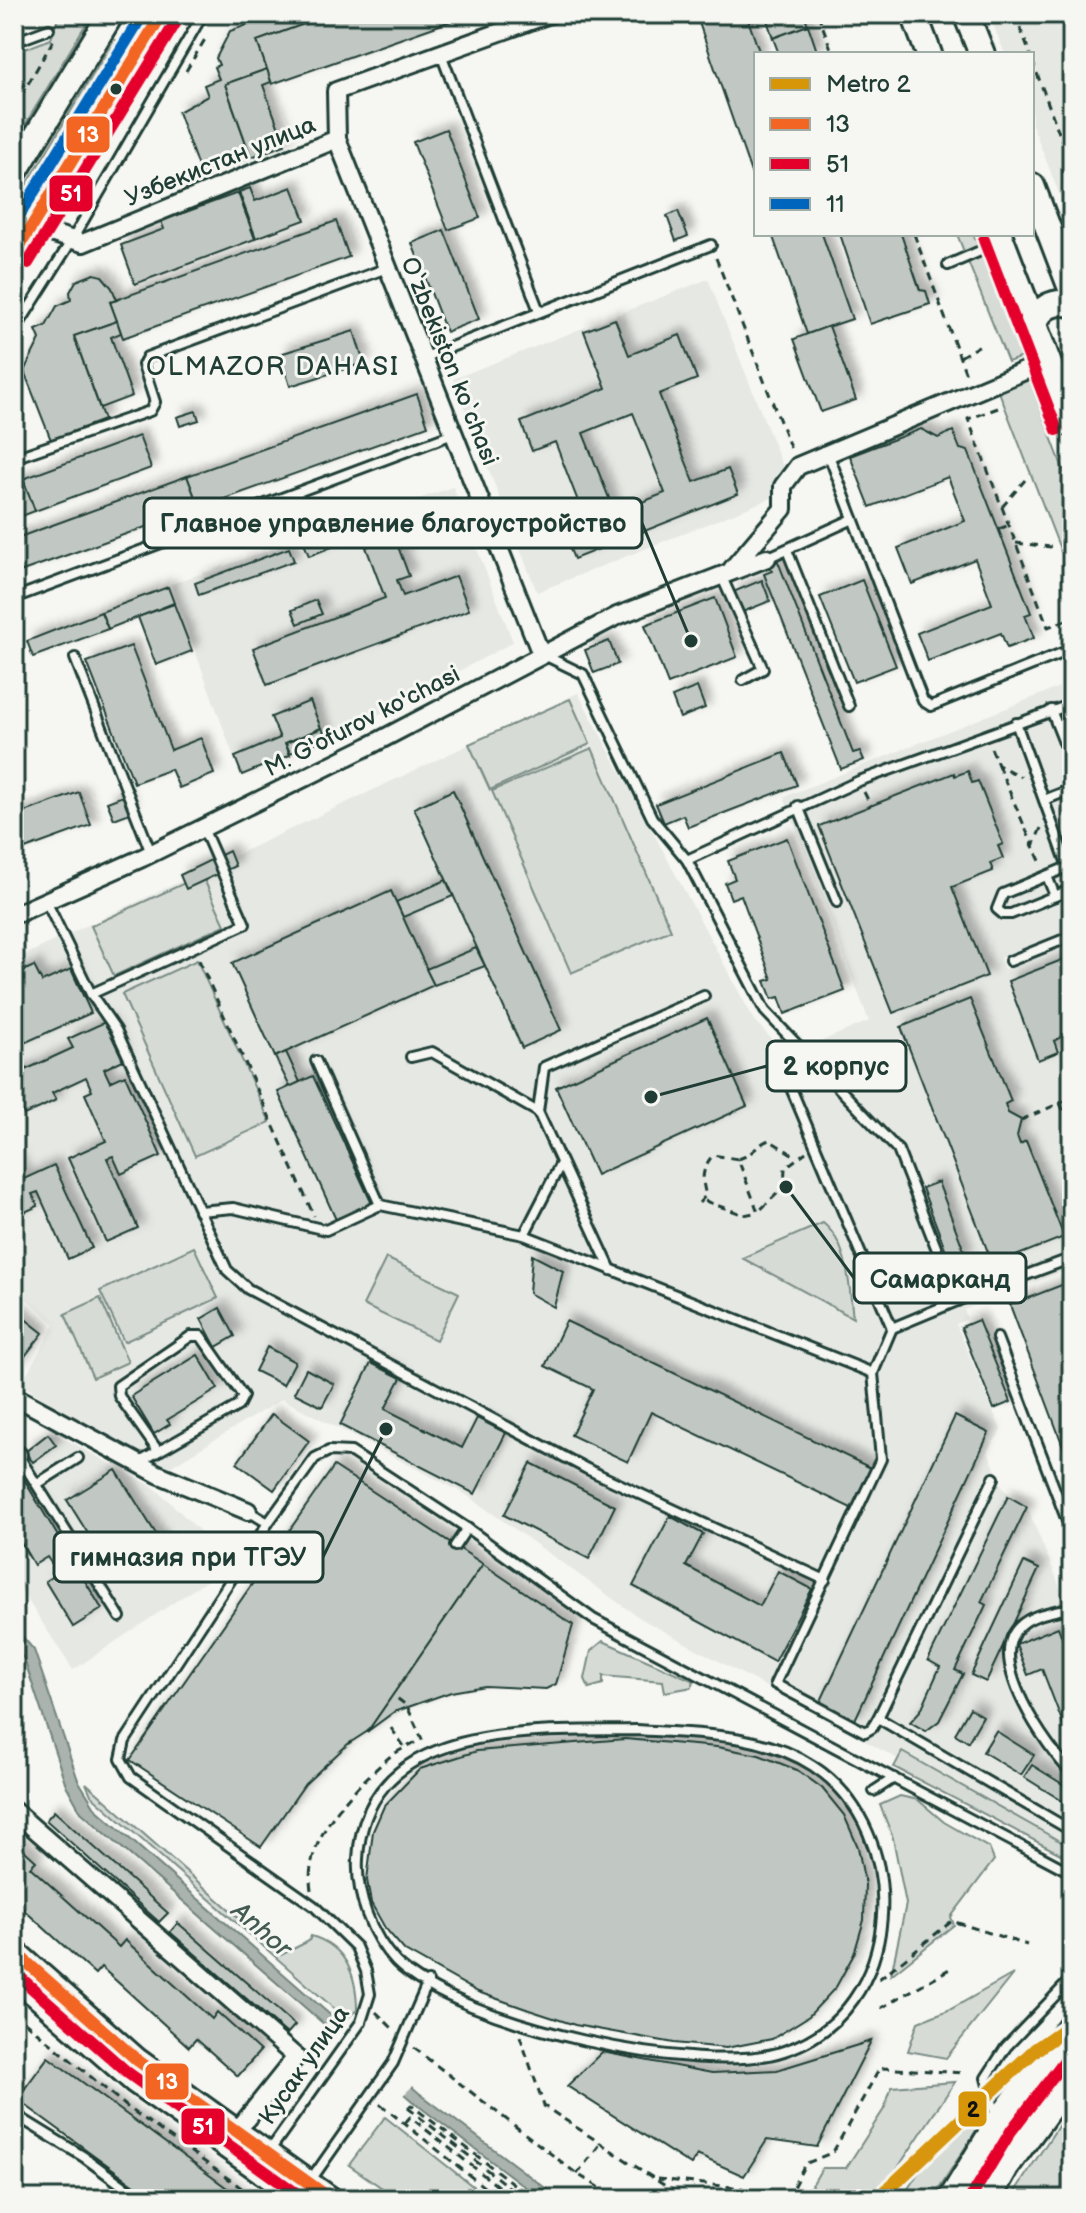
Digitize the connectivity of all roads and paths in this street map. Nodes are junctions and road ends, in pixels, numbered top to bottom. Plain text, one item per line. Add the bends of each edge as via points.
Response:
1 (111, 14) edge
2 (162, 14) edge
3 (203, 14) edge
4 (550, 14) edge
5 (818, 14) edge
6 (914, 14) edge
7 (966, 14) edge
8 (1015, 14) edge
9 (54, 31) joint
10 (14, 42) edge
11 (832, 52) edge
12 (928, 52) edge
13 (981, 52) edge
14 (1029, 52) edge
15 (440, 54) junction
16 (1034, 65) edge
17 (14, 108) edge
18 (337, 139) junction
19 (1072, 168) edge
20 (14, 173) edge
21 (1034, 191) edge
22 (31, 227) junction
23 (915, 236) edge
24 (1000, 238) edge
25 (72, 240) junction
26 (711, 245) joint
27 (14, 255) edge
28 (948, 265) dead end
29 (387, 268) junction
30 (1072, 291) edge
31 (1072, 304) edge
32 (539, 311) junction
33 (1034, 325) junction
34 (14, 332) edge
35 (980, 345) dead end
36 (960, 357) junction
37 (423, 358) junction
38 (1048, 361) junction
39 (972, 391) junction
40 (998, 408) dead end
41 (1072, 424) edge
42 (453, 434) junction
43 (828, 453) junction
44 (14, 458) edge
45 (798, 466) junction
46 (1025, 480) dead end
47 (1002, 507) junction
48 (853, 519) junction
49 (1009, 525) junction
50 (999, 529) dead end
51 (1016, 543) junction
52 (1051, 547) dead end
53 (787, 550) junction
54 (767, 558) joint
55 (726, 573) junction
56 (14, 598) edge
57 (1072, 618) edge
58 (1072, 649) edge
59 (541, 654) junction
60 (75, 658) dead end
61 (743, 680) dead end
62 (1072, 704) edge
63 (849, 706) dead end
64 (1051, 710) junction
65 (1016, 723) junction
66 (985, 735) junction
67 (1072, 763) edge
68 (998, 765) junction
69 (1025, 784) dead end
70 (1072, 789) edge
71 (1044, 800) junction
72 (798, 806) junction
73 (1038, 816) dead end
74 (203, 828) junction
75 (1033, 846) junction
76 (151, 853) junction
77 (687, 860) junction
78 (1071, 866) edge
79 (1047, 876) junction
80 (1072, 889) edge
81 (1055, 896) junction
82 (46, 901) junction
83 (837, 902) dead end
84 (14, 915) edge
85 (1072, 936) edge
86 (194, 949) junction
87 (1010, 961) dead end
88 (91, 994) junction
89 (704, 996) dead end
90 (411, 1057) dead end
91 (316, 1061) dead end
92 (788, 1081) dead end
93 (1072, 1098) edge
94 (1060, 1103) junction
95 (538, 1112) junction
96 (1021, 1120) dead end
97 (1072, 1130) edge
98 (816, 1147) junction
99 (797, 1157) junction
100 (738, 1159) junction
101 (561, 1163) junction
102 (380, 1205) junction
103 (199, 1211) junction
104 (758, 1212) junction
105 (319, 1228) junction
106 (524, 1235) junction
107 (1072, 1258) edge
108 (611, 1270) junction
109 (957, 1301) junction
110 (892, 1328) junction
111 (997, 1338) dead end
112 (873, 1373) junction
113 (14, 1396) edge
114 (158, 1451) junction
115 (16, 1454) edge
116 (78, 1458) dead end
117 (138, 1463) junction
118 (994, 1478) dead end
119 (37, 1484) junction
120 (248, 1511) joint
121 (268, 1523) junction
122 (467, 1528) junction
123 (1072, 1534) edge
124 (455, 1546) dead end
125 (825, 1580) junction
126 (1072, 1607) edge
127 (120, 1617) dead end
128 (393, 1695) dead end
129 (878, 1718) junction
130 (391, 1728) dead end
131 (408, 1752) dead end
132 (1072, 1773) edge
133 (894, 1778) junction
134 (874, 1791) dead end
135 (928, 1796) junction
136 (932, 1807) dead end
137 (14, 1811) edge
138 (1072, 1831) edge
139 (1072, 1873) edge
140 (314, 1906) junction
141 (1027, 1945) dead end
142 (14, 1951) edge
143 (953, 1967) dead end
144 (1072, 1978) edge
145 (877, 1981) dead end
146 (428, 1982) junction
147 (17, 1986) edge
148 (368, 2004) junction
149 (881, 2008) dead end
150 (14, 2013) edge
151 (1072, 2024) edge
152 (518, 2032) dead end
153 (404, 2040) junction
154 (965, 2073) dead end
155 (1072, 2077) edge
156 (371, 2097) junction
157 (14, 2114) edge
158 (998, 2122) junction
159 (405, 2123) junction
160 (236, 2132) junction
161 (448, 2140) junction
162 (601, 2143) junction
163 (444, 2144) junction
164 (267, 2154) junction
165 (577, 2174) junction
166 (486, 2177) junction
167 (654, 2179) junction
168 (480, 2184) junction
169 (315, 2194) edge
170 (141, 2199) edge
171 (257, 2199) edge
172 (499, 2199) edge
173 (514, 2199) edge
174 (524, 2199) edge
175 (533, 2199) edge
176 (619, 2199) edge
177 (685, 2199) edge
178 (766, 2199) edge
179 (787, 2199) edge
180 (951, 2199) edge
181 (988, 2199) edge

1 - 20 main road
2 - 22 main road
3 - 25 lane
4 - 15 street
5 - 11 path
6 - 12 main road
7 - 13 main road
8 - 14 path
9 - 10 lane
9 - 17 path
15 - 18 street, O‘zbekiston ko‘chasi via 336,91
15 - 32 lane
16 - 19 path
18 - 25 street, Узбекистан улица via 83,243
18 - 29 street, O‘zbekiston ko‘chasi
21 - 30 main road
22 - 25 street, Узбекистан улица
22 - 27 main road
23 - 36 path
24 - 28 lane
24 - 33 main road
25 - 34 lane
26 - 32 lane
26 - 45 path
29 - 37 street, O‘zbekiston ko‘chasi
29 - 44 lane via 147,357 143,365 155,402 150,411
31 - 33 main road via 1058,302 1045,308
32 - 37 lane
33 - 38 main road
35 - 36 path
36 - 39 path
37 - 42 street, O‘zbekiston ko‘chasi
38 - 39 street
38 - 41 main road
39 - 43 street
40 - 47 path via 968,419
42 - 56 lane
42 - 59 street, O‘zbekiston ko‘chasi
43 - 45 street
43 - 48 lane
45 - 55 street, M. G'ofurov ko'chasi via 783,486 783,509
46 - 47 path
47 - 49 path
48 - 53 lane
48 - 58 lane via 923,701 931,706
49 - 50 path
49 - 51 path
51 - 52 path
51 - 57 path via 1048,627
53 - 54 lane
53 - 63 lane
54 - 55 street, M. G'ofurov ko'chasi
55 - 59 street, M. G'ofurov ko'chasi via 617,616
55 - 61 lane via 763,669
59 - 74 street, M. G'ofurov ko'chasi
59 - 77 lane via 583,674 652,818
60 - 76 lane
62 - 64 lane
64 - 65 lane
64 - 67 lane
65 - 66 lane
65 - 71 lane
66 - 68 path
66 - 72 lane
68 - 69 path via 1019,774
68 - 75 path
70 - 71 lane
71 - 78 lane
72 - 77 lane
72 - 83 lane
73 - 75 path via 1041,828
74 - 76 street, M. G'ofurov ko'chasi
74 - 86 lane via 245,924
75 - 79 path
76 - 82 street, M. G'ofurov ko'chasi
77 - 109 lane via 765,1011 898,1150
78 - 79 lane
79 - 81 lane
79 - 81 lane via 1003,894 997,909 1011,914
80 - 81 lane
82 - 84 street, M. G'ofurov ko'chasi
82 - 88 lane
85 - 87 lane
86 - 88 lane
86 - 105 path
88 - 103 lane via 116,1030
89 - 95 lane via 544,1067
90 - 95 lane via 432,1052
91 - 102 lane
92 - 98 lane
93 - 94 path
94 - 96 path
94 - 97 path
95 - 101 lane
98 - 99 path
98 - 110 lane
99 - 100 path via 769,1140
99 - 104 path via 785,1168 784,1187
100 - 104 path
100 - 104 path via 713,1155 705,1164 701,1202 744,1215
101 - 106 lane
101 - 108 lane
102 - 105 lane via 326,1230
102 - 106 lane
103 - 105 lane via 233,1208
103 - 125 lane via 227,1270 248,1289 587,1469
106 - 108 lane
107 - 109 lane
108 - 112 lane
109 - 110 lane
110 - 112 lane
111 - 123 lane
112 - 125 lane via 881,1459
113 - 117 street
114 - 114 lane via 238,1406 243,1396 201,1336 191,1336 118,1386 119,1396
114 - 117 lane
115 - 119 lane
116 - 119 lane
117 - 120 street
118 - 129 lane
119 - 127 lane
120 - 121 lane
121 - 122 lane, Кусак улица via 315,1458 329,1451 351,1452
121 - 140 lane, Кусак улица via 125,1741 121,1759 131,1777
122 - 124 lane
122 - 133 lane, Кусак улица via 593,1619
125 - 129 lane via 775,1684 865,1732
126 - 132 lane via 1036,1616 1019,1626 1009,1644 1017,1692 1056,1757
128 - 140 path via 407,1706 422,1739 386,1759 322,1834 310,1867
129 - 138 lane
130 - 131 path
133 - 134 lane
133 - 135 lane, Кусак улица
135 - 136 lane
135 - 139 lane, Кусак улица
137 - 160 street via 296,2057
140 - 148 lane, Кусак улица via 356,1947 366,1971
141 - 145 path via 952,1921
142 - 160 main road via 137,2060
143 - 149 path
144 - 158 lane via 1006,2047 986,2078
146 - 146 lane via 396,1962 363,1906 359,1845 380,1791 398,1769 456,1744 564,1731 636,1730 732,1737 773,1746 814,1766 840,1791 862,1817 876,1851 884,1884 881,1927 869,1974 828,2030 784,2052 738,2059 585,2041 503,2020
146 - 153 lane
147 - 169 main road via 134,2081
148 - 153 path
148 - 164 lane, Кусак улица
150 - 171 path via 126,2106
151 - 158 main road
152 - 162 path via 544,2106
153 - 156 lane
153 - 165 path
154 - 179 path via 880,2068 833,2152 805,2164
155 - 181 main road
156 - 159 path
156 - 169 lane
157 - 170 lane
158 - 180 main road
159 - 163 path via 410,2117
159 - 168 path
160 - 164 main road
161 - 163 path
161 - 174 path
161 - 175 path via 408,2108 411,2105
162 - 165 path
162 - 167 path
163 - 166 path
164 - 169 main road
165 - 176 path
166 - 168 path
166 - 173 path
167 - 177 path
167 - 178 path via 741,2188
168 - 172 path

